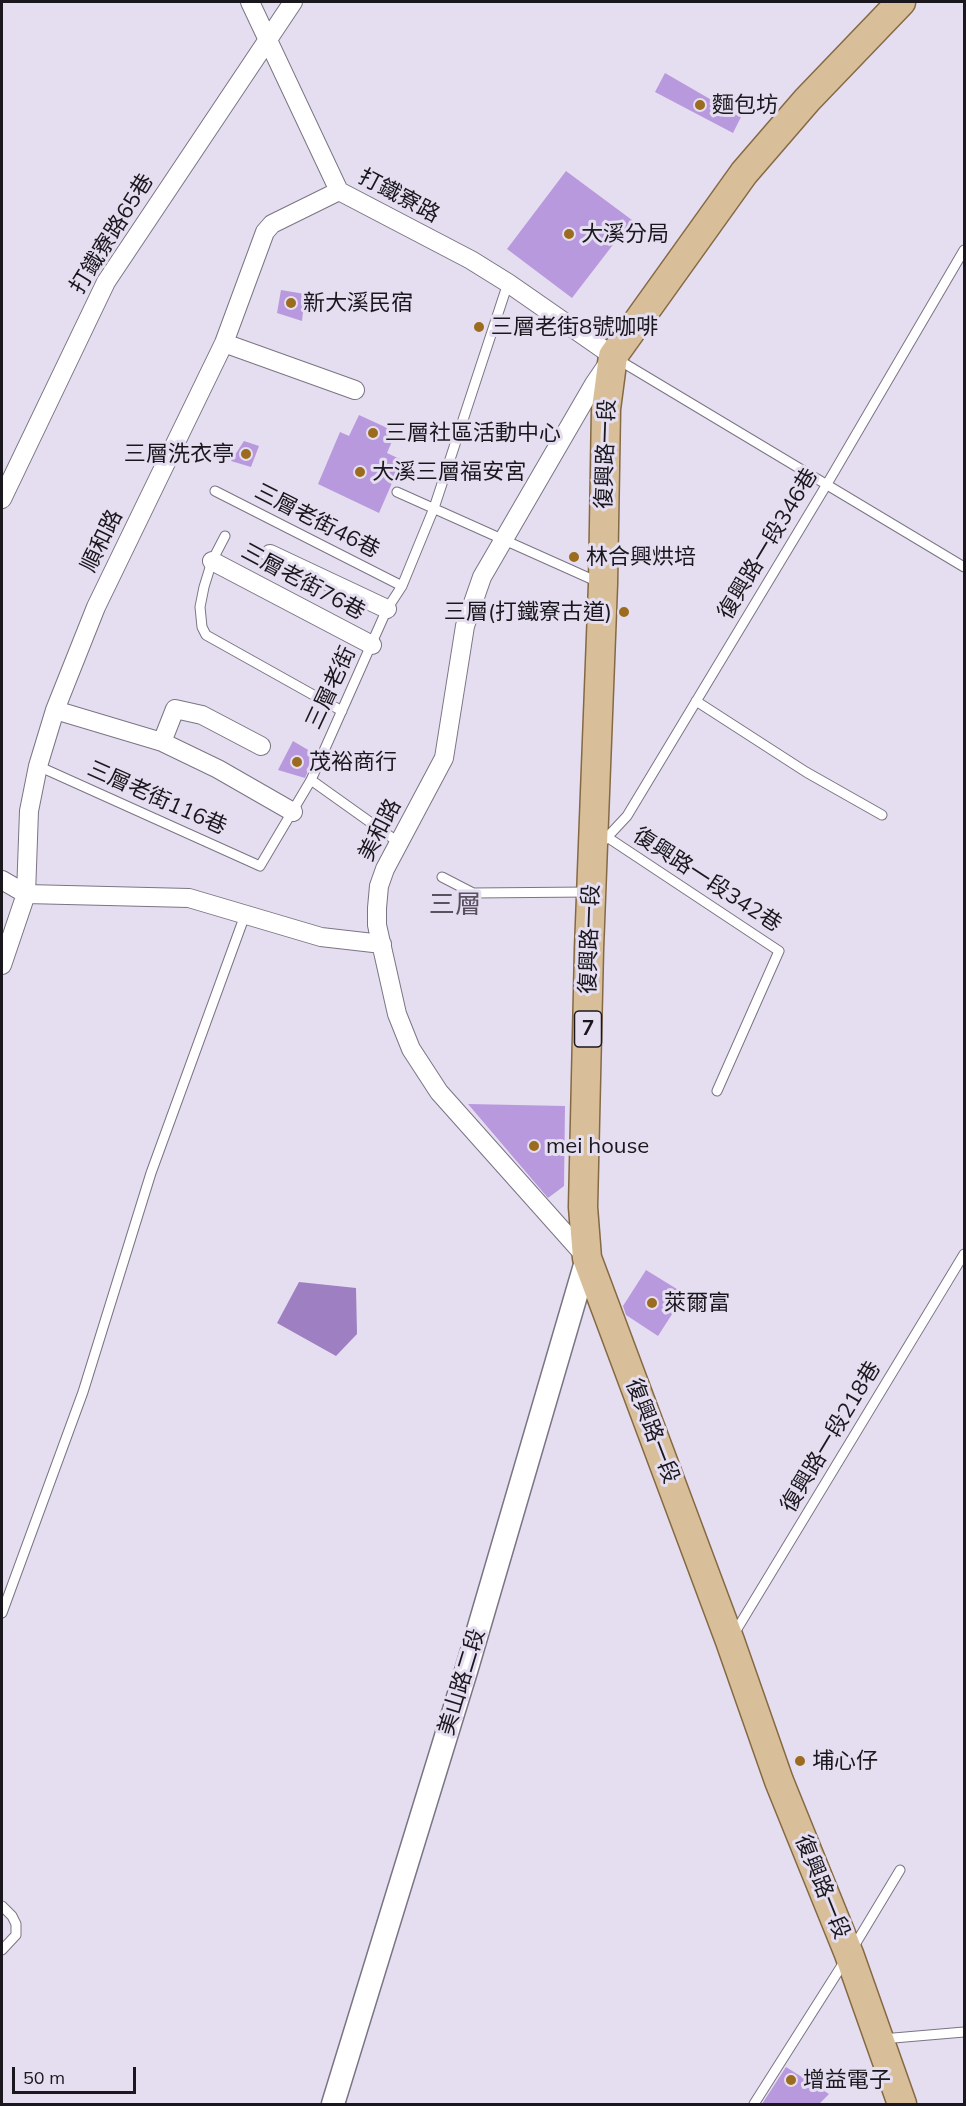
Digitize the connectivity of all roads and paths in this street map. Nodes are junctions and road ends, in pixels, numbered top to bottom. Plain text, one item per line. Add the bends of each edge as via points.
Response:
1 (250, 2) edge
2 (293, 2) edge
3 (902, 2) edge
4 (268, 38) junction
5 (339, 191) junction
6 (964, 250) edge
7 (508, 283) junction
8 (224, 343) junction
9 (613, 356) junction
10 (355, 390) dead end
11 (827, 484) junction
12 (214, 491) dead end
13 (397, 492) dead end
14 (2, 499) edge
15 (434, 508) junction
16 (225, 536) dead end
17 (503, 539) junction
18 (270, 554) dead end
19 (212, 561) junction
20 (964, 567) edge
21 (603, 584) junction
22 (402, 586) junction
23 (387, 609) junction
24 (372, 645) junction
25 (696, 702) junction
26 (55, 710) junction
27 (342, 711) junction
28 (162, 742) junction
29 (261, 746) dead end
30 (38, 766) junction
31 (311, 780) junction
32 (293, 812) junction
33 (882, 814) dead end
34 (398, 842) junction
35 (600, 845) junction
36 (260, 866) joint
37 (442, 877) dead end
38 (2, 880) edge
39 (591, 892) junction
40 (26, 894) junction
41 (245, 915) junction
42 (382, 944) junction
43 (2, 965) edge
44 (717, 1091) dead end
45 (964, 1254) edge
46 (586, 1258) junction
47 (2, 1613) edge
48 (730, 1641) junction
49 (900, 1870) dead end
50 (2, 1905) edge
51 (2, 1950) edge
52 (849, 1954) junction
53 (964, 2032) edge
54 (879, 2039) junction
55 (333, 2104) edge
56 (754, 2104) edge
57 (902, 2104) edge

1 - 4 street, 打鐵寮路
2 - 4 street, 打鐵寮路65巷
3 - 9 main road, 復興路一段 / 7 via 744,172
4 - 5 street, 打鐵寮路
4 - 14 street, 打鐵寮路65巷 via 106,282
5 - 7 street, 打鐵寮路
5 - 8 street, 順和路 via 268,228
6 - 11 lane, 復興路一段346巷
7 - 9 street, 打鐵寮路
7 - 15 lane, 三層老街
8 - 10 street
8 - 26 street, 順和路 via 96,607
9 - 11 lane
9 - 17 street, 美和路
9 - 21 main road, 復興路一段 / 7 via 606,409
11 - 20 lane
11 - 25 lane, 復興路一段346巷
12 - 22 lane, 三層老街46巷
13 - 15 lane
15 - 17 lane
15 - 22 lane, 三層老街
16 - 19 lane
17 - 21 lane
17 - 34 street, 美和路 via 482,577 465,626 444,758
18 - 23 street
19 - 24 street, 三層老街76巷
19 - 27 lane via 200,608 206,635
21 - 35 main road, 復興路一段 / 7
22 - 23 lane, 三層老街
23 - 24 lane, 三層老街
24 - 27 lane, 三層老街
25 - 33 lane via 806,772
25 - 35 lane, 復興路一段346巷 via 627,816
26 - 28 street
26 - 30 street, 順和路
27 - 31 lane, 三層老街
28 - 29 street via 175,709 202,715
28 - 32 street
30 - 36 lane, 三層老街116巷
30 - 40 street, 順和路 via 29,811
31 - 32 lane, 三層老街
31 - 34 lane
32 - 36 lane, 三層老街
34 - 42 street, 美和路 via 379,886 376,908
35 - 39 main road, 復興路一段 / 7
35 - 44 lane, 復興路一段342巷 via 779,951
37 - 39 lane via 473,893
38 - 40 street
39 - 46 main road, 復興路一段 / 7
40 - 41 street via 189,898
40 - 43 street, 順和路
41 - 42 street via 321,937
41 - 47 lane via 151,1173 83,1392
42 - 46 street, 美和路 via 397,1014 411,1049 439,1092
45 - 48 lane, 復興路一段218巷
46 - 48 main road, 復興路一段 / 7
46 - 55 street, 美山路二段
48 - 52 main road, 復興路一段 / 7 via 779,1781
49 - 52 lane
50 - 51 lane via 16,1924 16,1935
52 - 54 main road, 復興路一段 / 7
52 - 56 lane
53 - 54 lane
54 - 57 main road, 復興路一段 / 7

